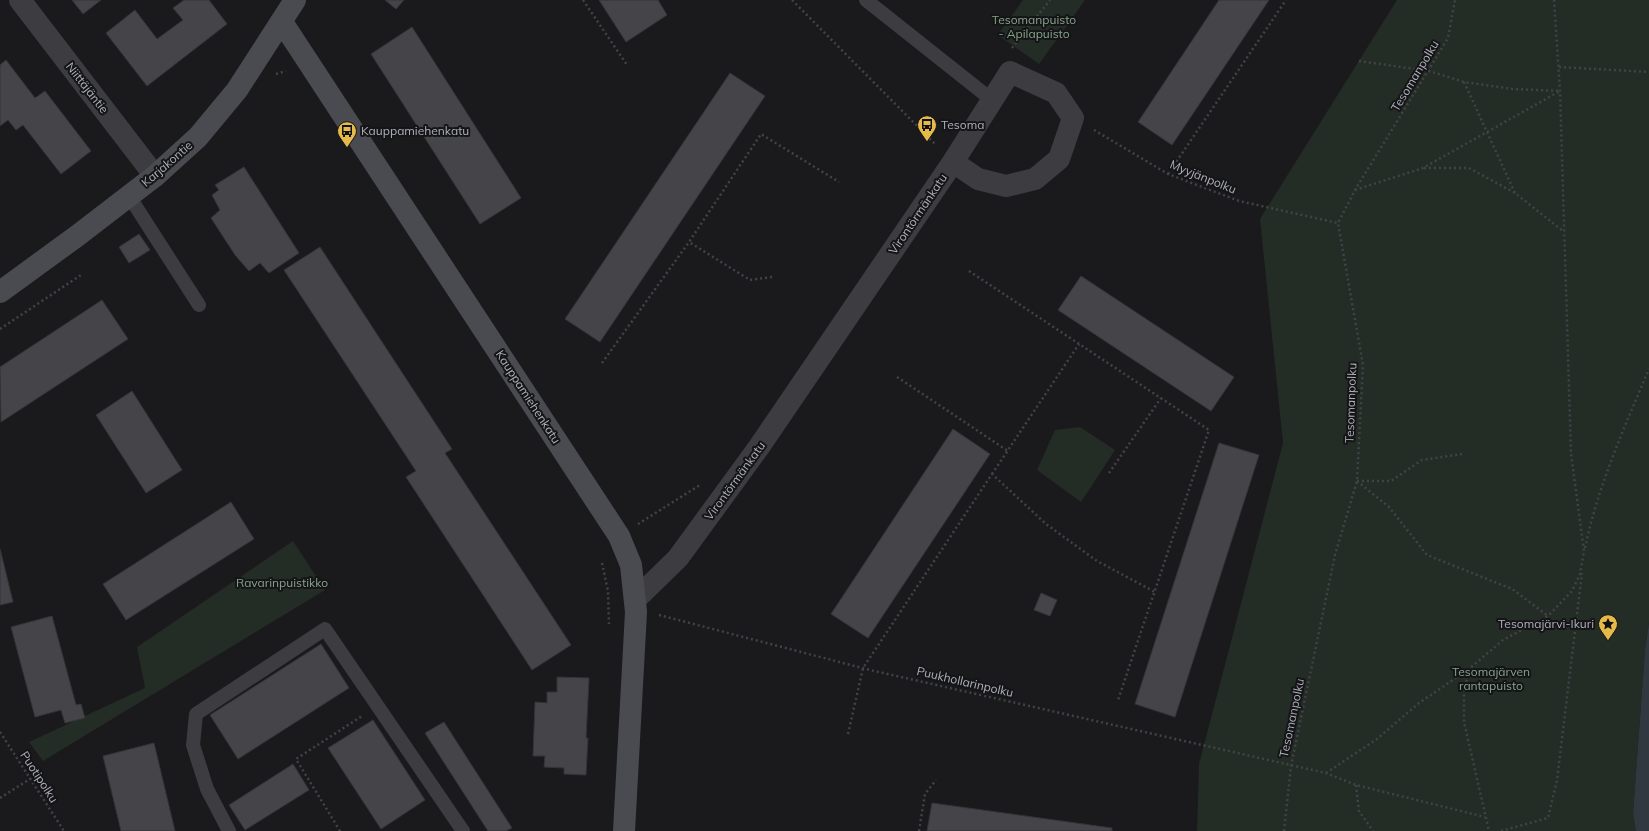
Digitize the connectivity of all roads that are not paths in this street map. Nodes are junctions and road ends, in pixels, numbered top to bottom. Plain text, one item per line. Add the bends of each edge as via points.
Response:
1 (20, 0) edge
2 (295, 0) edge
3 (866, 0) edge
4 (282, 22) junction
5 (992, 100) junction
6 (953, 162) junction
7 (155, 176) junction
8 (129, 196) junction
9 (0, 292) edge
10 (199, 305) dead end
11 (636, 606) junction
12 (229, 831) edge
13 (463, 831) edge
14 (624, 831) edge

1 - 7 street, Niittäjäntie
2 - 4 street, Karjakontie
3 - 5 lane
4 - 7 street, Karjakontie via 228,102 198,137
4 - 11 street, Kauppamiehenkatu via 619,536 631,565
5 - 6 street, Virontörmänkatu
5 - 6 street, Virontörmänkatu via 1010,72 1056,93 1073,118 1059,159 1035,179 1006,186 978,179
6 - 11 street, Virontörmänkatu via 759,447 678,558
7 - 8 street, Karjakontie
8 - 9 street, Karjakontie
8 - 10 lane
11 - 14 street
12 - 13 lane via 207,789 193,745 196,714 325,629

